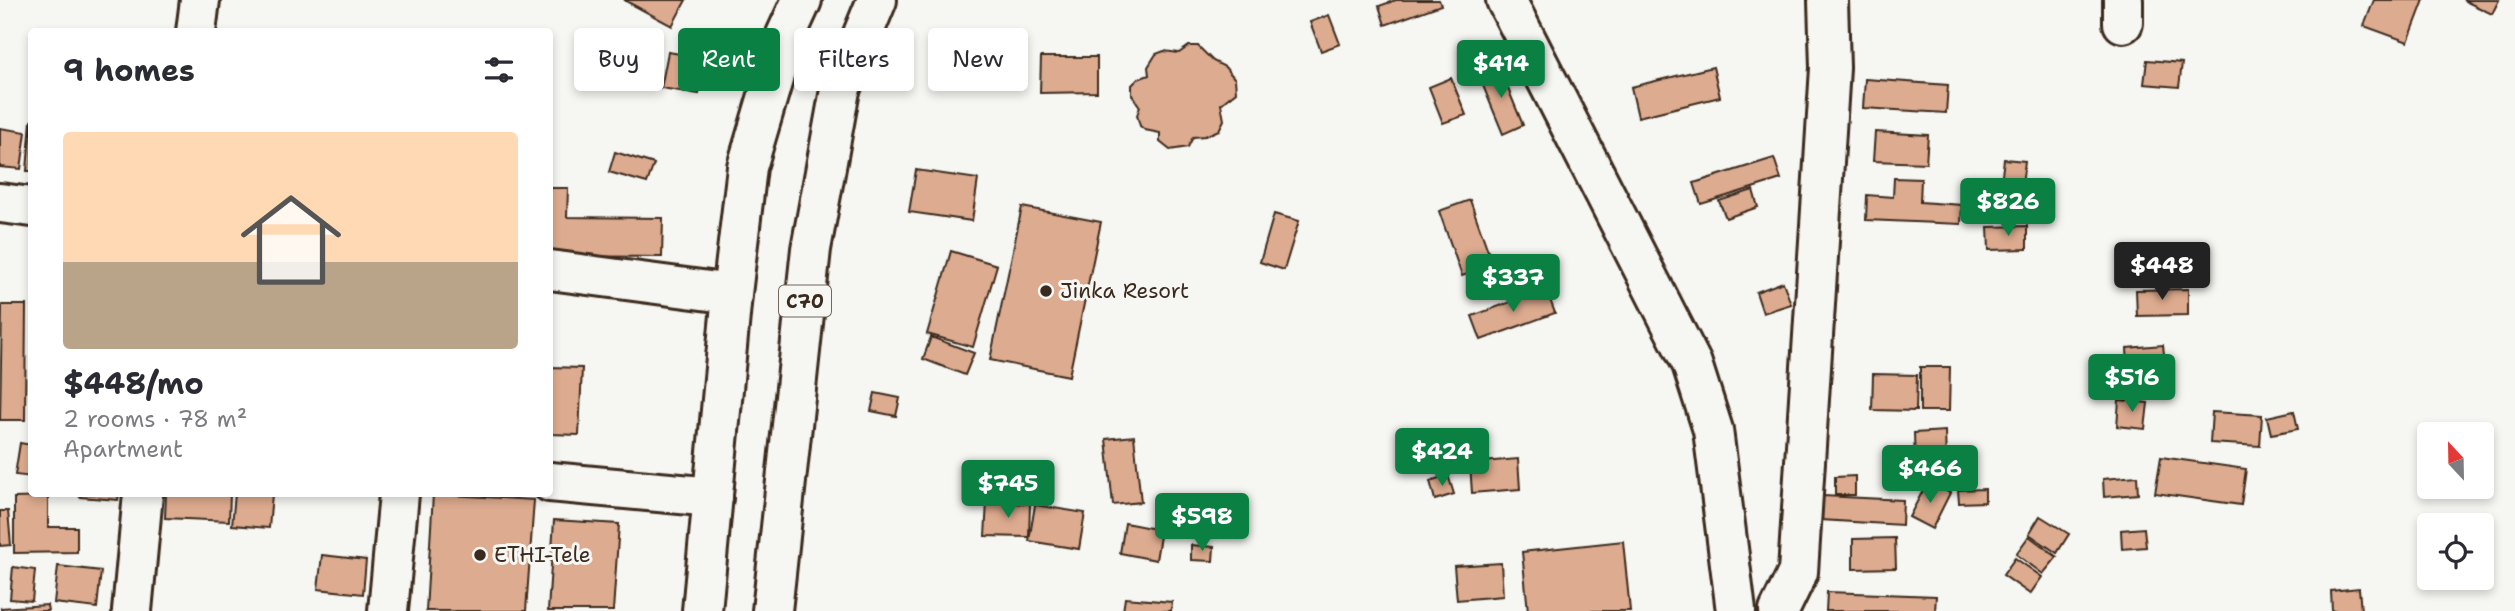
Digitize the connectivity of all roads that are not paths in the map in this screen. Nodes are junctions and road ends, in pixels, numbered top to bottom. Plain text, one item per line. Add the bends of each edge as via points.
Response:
1 (200, 0) edge
2 (802, 0) edge
3 (877, 0) edge
4 (1506, 0) edge
5 (1828, 0) edge
6 (196, 28) edge
7 (0, 203) edge
8 (28, 206) edge
9 (553, 270) edge
10 (732, 294) junction
11 (553, 482) edge
12 (144, 497) edge
13 (399, 497) edge
14 (713, 497) junction
15 (132, 611) edge
16 (388, 611) edge
17 (702, 611) edge
18 (772, 611) edge
19 (1736, 611) edge
20 (1779, 611) edge

1 - 6 main road
2 - 10 main road via 786,35 747,167
3 - 18 main road, C70 via 840,90 811,249
4 - 19 main road via 1692,364 1713,430
5 - 20 main road via 1830,68 1797,572
7 - 8 main road
9 - 10 main road
10 - 14 main road
11 - 14 main road
12 - 15 main road
13 - 16 main road
14 - 17 main road

